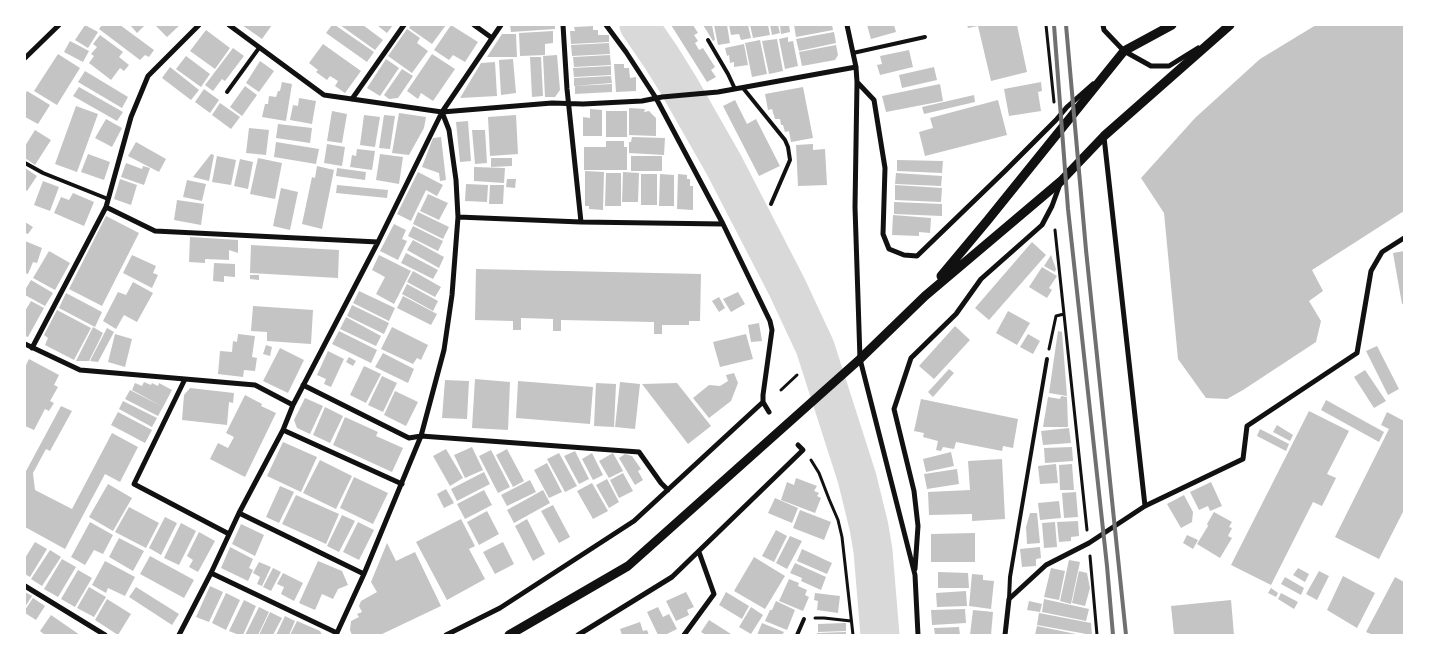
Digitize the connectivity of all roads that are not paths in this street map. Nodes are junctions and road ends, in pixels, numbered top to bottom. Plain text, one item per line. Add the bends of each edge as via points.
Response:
1 (59, 25) edge
2 (199, 25) edge
3 (229, 25) edge
4 (404, 25) edge
5 (474, 25) edge
6 (501, 25) edge
7 (563, 25) edge
8 (606, 25) edge
9 (847, 25) edge
10 (1103, 25) edge
11 (1172, 25) edge
12 (1230, 25) edge
13 (925, 37) dead end
14 (492, 38) junction
15 (708, 40) dead end
16 (1211, 40) junction
17 (260, 48) junction
18 (1124, 51) junction
19 (853, 53) junction
20 (25, 58) edge
21 (856, 67) junction
22 (1107, 72) junction
23 (857, 82) junction
24 (742, 88) junction
25 (735, 89) junction
26 (227, 92) dead end
27 (656, 98) junction
28 (352, 99) junction
29 (569, 103) junction
30 (442, 112) junction
31 (1104, 136) junction
32 (25, 163) edge
33 (1060, 181) junction
34 (108, 199) junction
35 (772, 204) dead end
36 (106, 206) junction
37 (458, 216) junction
38 (581, 222) junction
39 (723, 224) junction
40 (1404, 238) edge
41 (378, 242) junction
42 (925, 296) junction
43 (25, 344) edge
44 (32, 348) junction
45 (860, 358) junction
46 (1047, 359) road end
47 (185, 379) junction
48 (303, 385) junction
49 (763, 402) junction
50 (293, 405) junction
51 (769, 412) dead end
52 (283, 430) junction
53 (420, 436) junction
54 (798, 445) dead end
55 (402, 484) junction
56 (668, 490) junction
57 (1145, 506) junction
58 (239, 513) junction
59 (229, 534) junction
60 (699, 552) junction
61 (212, 573) junction
62 (364, 574) junction
63 (915, 575) junction
64 (25, 586) edge
65 (1008, 599) junction
66 (804, 619) road end
67 (336, 634) edge
68 (105, 635) edge
69 (178, 635) edge
70 (446, 635) edge
71 (509, 635) edge
72 (578, 635) edge
73 (684, 635) edge
74 (797, 635) edge
75 (918, 635) edge
76 (1005, 635) edge

1 - 20 street
2 - 34 street via 148,76 131,117
3 - 17 street
4 - 28 street
5 - 14 street
6 - 14 street
7 - 29 street
8 - 27 street
9 - 19 street
10 - 18 street
11 - 18 street
12 - 16 street
13 - 19 lane
14 - 30 street
15 - 25 lane
16 - 18 street via 1169,66 1151,66
16 - 31 street
17 - 26 lane
17 - 28 street via 324,95
18 - 22 street
19 - 21 street
21 - 23 street
21 - 24 street
22 - 23 street via 1067,107 917,256 889,249 883,234 885,168 874,100
22 - 42 street
23 - 45 street
24 - 25 street
24 - 35 lane via 788,147 790,160
25 - 27 street
27 - 29 street
27 - 39 street
28 - 30 street
29 - 30 street
29 - 38 street
30 - 37 street via 449,130
30 - 41 street
31 - 33 street
31 - 57 street
32 - 34 lane
33 - 42 street
33 - 63 street via 1042,224 980,279 956,314 911,358 894,409 914,491 918,526
34 - 36 street
36 - 41 street via 155,231
36 - 44 street
37 - 38 street
37 - 53 street via 444,350
38 - 39 street
39 - 49 street via 770,321 772,330
40 - 57 street via 1382,252 1371,272 1357,353 1247,426 1243,459
41 - 48 street
42 - 45 street
43 - 44 street
44 - 47 street via 80,370
45 - 63 street
45 - 71 street via 628,566
46 - 65 lane
47 - 50 street via 255,385
47 - 59 street via 134,484
48 - 50 street
48 - 53 street via 409,438
49 - 51 street
49 - 56 street
50 - 52 street
52 - 55 street
52 - 58 street
53 - 55 street
53 - 56 street via 639,452
54 - 60 street via 803,450
55 - 62 street
56 - 70 street via 625,527 500,608
57 - 65 street via 1089,543 1046,564
58 - 59 street
58 - 62 street
59 - 61 street
60 - 72 street via 672,577
60 - 73 street via 714,594
61 - 67 street
61 - 69 street
62 - 67 street
63 - 75 street
64 - 68 street
65 - 76 street
66 - 74 lane

